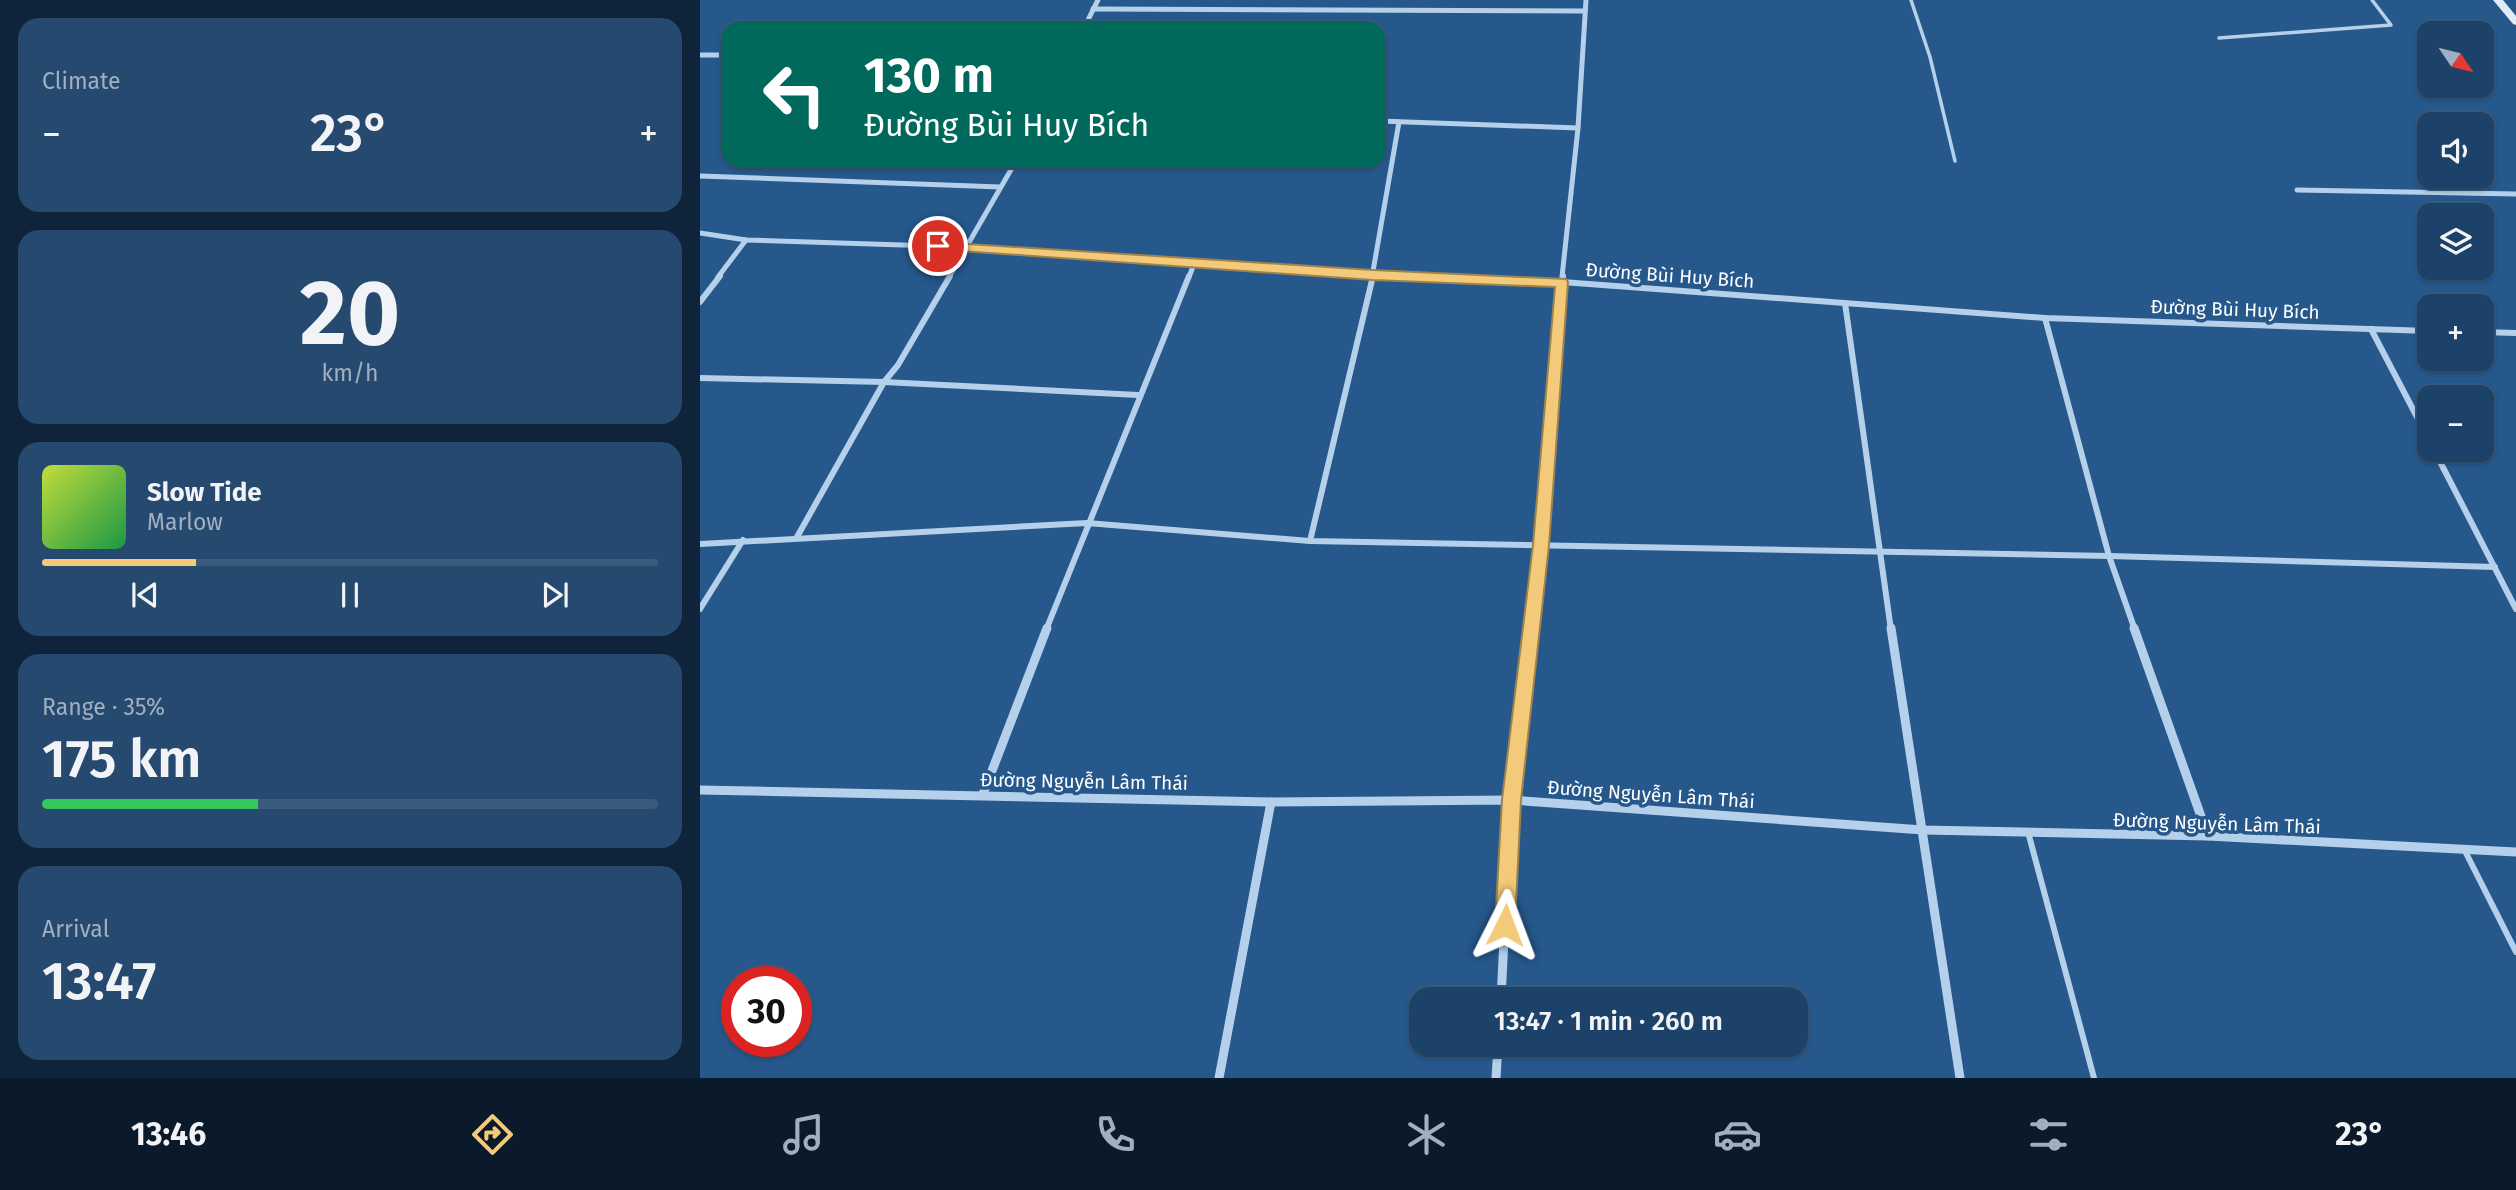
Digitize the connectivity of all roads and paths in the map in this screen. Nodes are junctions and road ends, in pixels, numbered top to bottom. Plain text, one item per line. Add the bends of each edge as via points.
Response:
1 (1098, 0) edge
2 (1586, 0) edge
3 (1911, 0) edge
4 (2372, 0) edge
5 (2498, 0) edge
6 (1093, 9) junction
7 (1585, 11) junction
8 (1087, 21) edge
9 (2516, 22) edge
10 (2219, 38) dead end
11 (700, 55) edge
12 (721, 55) edge
13 (1386, 121) edge
14 (1399, 122) junction
15 (1578, 128) junction
16 (1955, 161) dead end
17 (1012, 168) edge
18 (700, 176) edge
19 (1000, 187) junction
20 (2297, 190) dead end
21 (2516, 194) edge
22 (700, 233) edge
23 (746, 240) junction
24 (965, 247) junction
25 (1194, 264) junction
26 (1373, 275) junction
27 (1562, 282) junction
28 (700, 302) edge
29 (1845, 303) junction
30 (2045, 318) junction
31 (2371, 329) junction
32 (2417, 331) edge
33 (2494, 332) edge
34 (2516, 333) edge
35 (700, 378) edge
36 (884, 382) junction
37 (1138, 395) junction
38 (2417, 417) edge
39 (2440, 462) edge
40 (1087, 523) junction
41 (797, 537) junction
42 (743, 540) junction
43 (1310, 541) junction
44 (700, 544) edge
45 (1541, 545) junction
46 (1879, 551) junction
47 (2109, 556) junction
48 (2495, 567) junction
49 (700, 609) edge
50 (2516, 609) edge
51 (700, 790) edge
52 (983, 794) junction
53 (1511, 800) junction
54 (1270, 802) junction
55 (1923, 830) junction
56 (2028, 832) junction
57 (2208, 836) junction
58 (2465, 851) junction
59 (2516, 852) edge
60 (2516, 952) edge
61 (1502, 987) edge
62 (1497, 1057) edge
63 (1219, 1078) edge
64 (1496, 1078) edge
65 (1960, 1078) edge
66 (2094, 1078) edge

1 - 6 street
2 - 7 street
3 - 16 lane
4 - 10 lane via 2391,25
5 - 9 street
6 - 7 street
6 - 8 street
7 - 15 street
11 - 12 street
13 - 14 street
14 - 15 street
14 - 26 street
15 - 27 street
17 - 19 street
18 - 19 street
19 - 24 street
20 - 21 street
22 - 23 street, Đường Bùi Huy Bích
23 - 24 street, Đường Bùi Huy Bích
23 - 28 street
24 - 25 street, Đường Bùi Huy Bích
24 - 36 street
25 - 26 street, Đường Bùi Huy Bích
25 - 37 street
26 - 27 street, Đường Bùi Huy Bích
26 - 43 street
27 - 29 street, Đường Bùi Huy Bích
27 - 45 street
29 - 30 street, Đường Bùi Huy Bích
29 - 46 street
30 - 31 street, Đường Bùi Huy Bích
30 - 47 street
31 - 32 street, Đường Bùi Huy Bích
31 - 38 street
33 - 34 street
35 - 36 street
36 - 37 street
36 - 41 street
37 - 40 street
39 - 48 street
40 - 41 street
40 - 43 street
40 - 52 street
41 - 42 street
42 - 44 street
42 - 49 street
43 - 45 street
45 - 46 street
45 - 53 street
46 - 47 street
46 - 55 street
47 - 48 street
47 - 57 street
48 - 50 street
51 - 52 street, Đường Nguyễn Lâm Thái
52 - 54 street, Đường Nguyễn Lâm Thái
53 - 54 street, Đường Nguyễn Lâm Thái
53 - 55 street, Đường Nguyễn Lâm Thái
53 - 61 street
54 - 63 street
55 - 56 street, Đường Nguyễn Lâm Thái
55 - 65 street
56 - 57 street, Đường Nguyễn Lâm Thái
56 - 66 lane
57 - 58 street, Đường Nguyễn Lâm Thái
58 - 59 street, Đường Nguyễn Lâm Thái
58 - 60 lane
62 - 64 street

